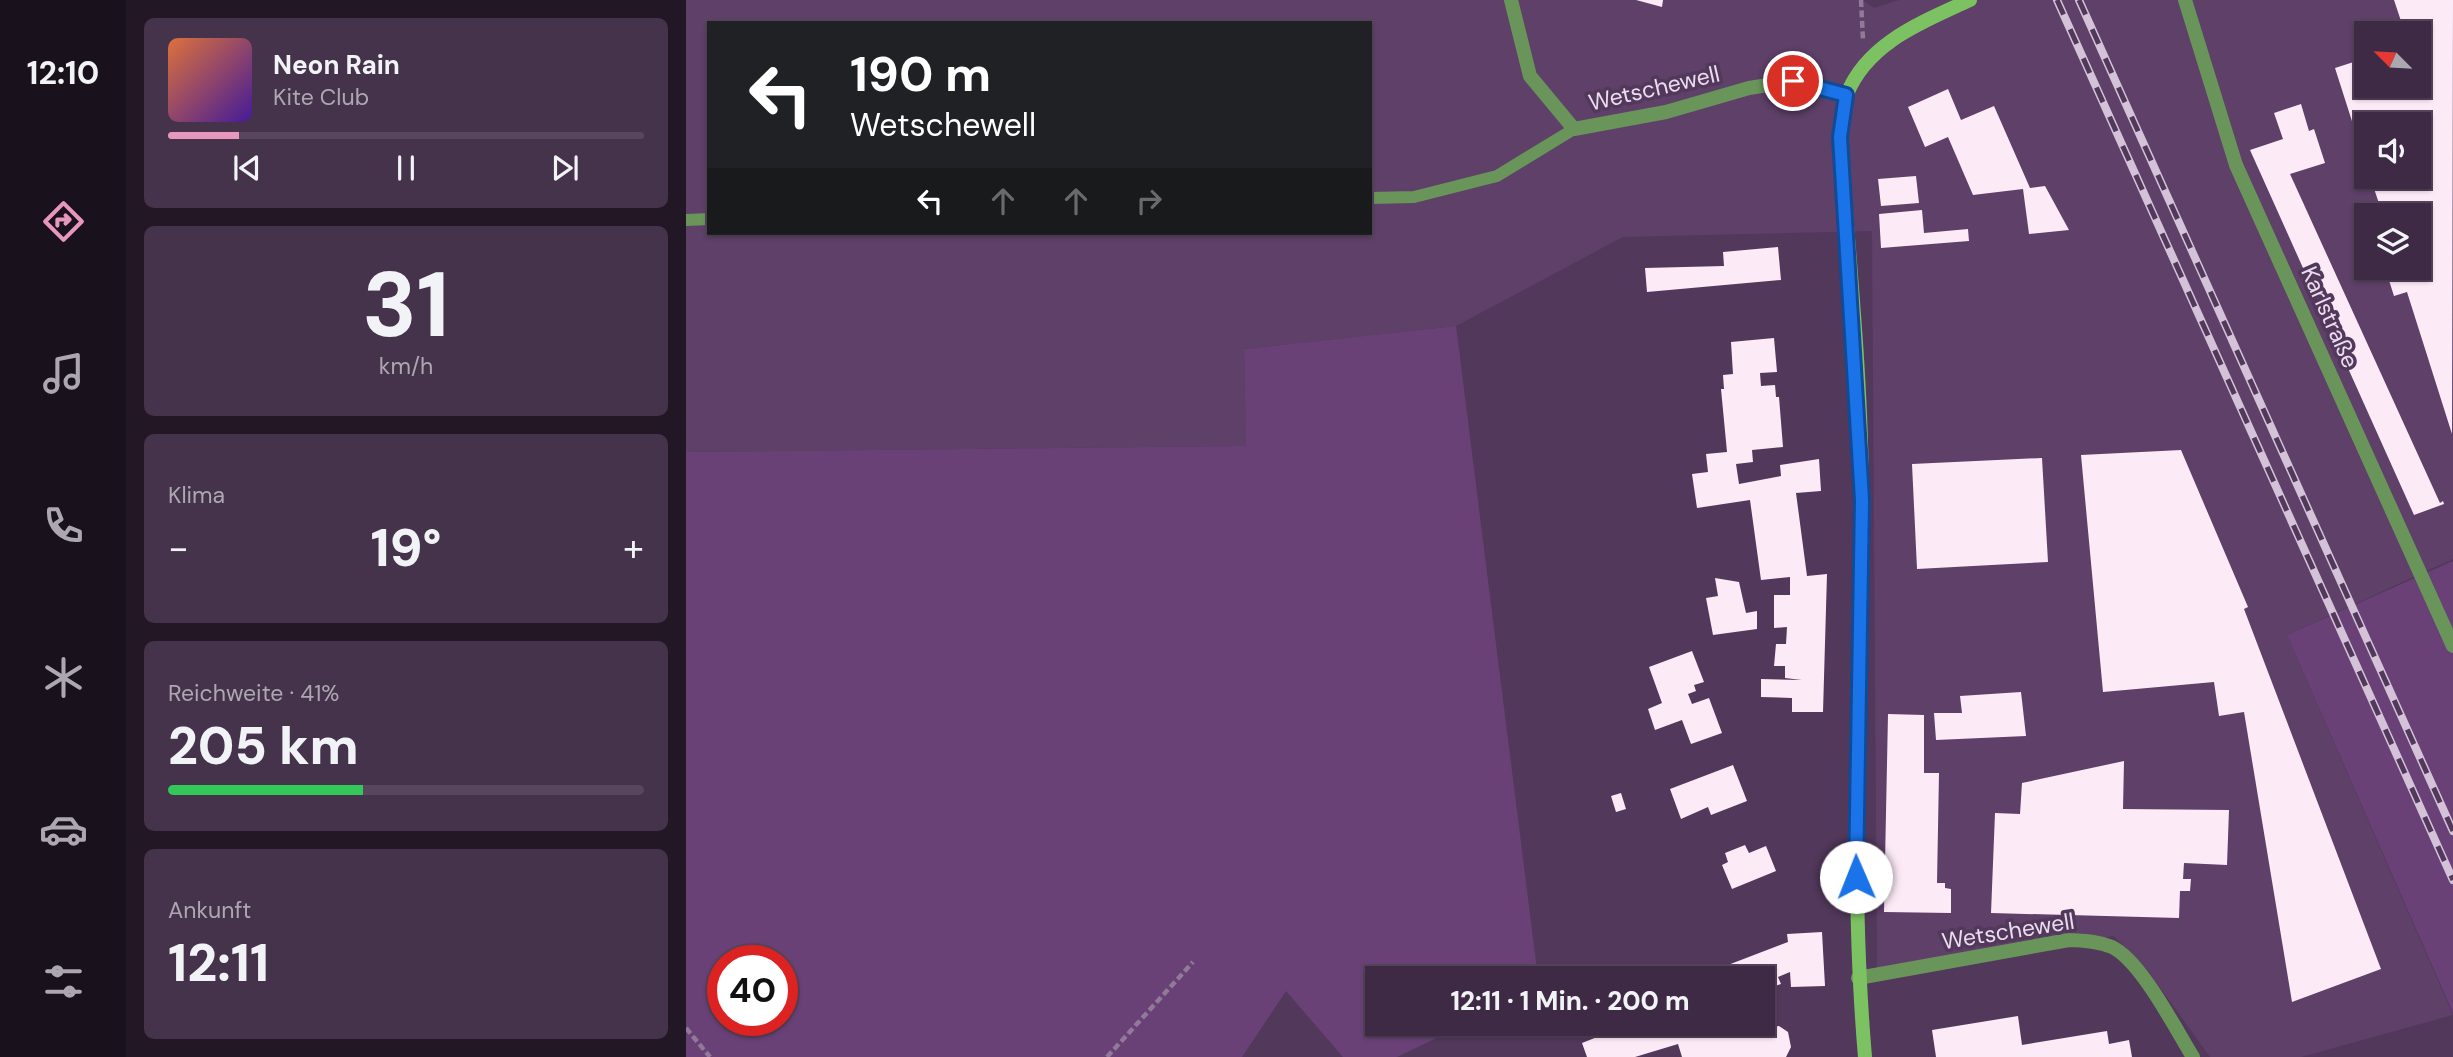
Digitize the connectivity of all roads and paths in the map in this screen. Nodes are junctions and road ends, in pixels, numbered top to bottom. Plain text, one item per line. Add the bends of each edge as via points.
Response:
1 (1511, 0) edge
2 (1861, 0) edge
3 (1970, 0) edge
4 (2185, 0) edge
5 (1862, 36) dead end
6 (1846, 95) junction
7 (1574, 130) junction
8 (1372, 198) edge
9 (707, 219) edge
10 (686, 220) edge
11 (2453, 646) edge
12 (1193, 962) dead end
13 (1858, 978) junction
14 (686, 1028) edge
15 (710, 1057) edge
16 (1107, 1057) edge
17 (1865, 1057) edge
18 (2193, 1057) edge

1 - 7 street, Wetschewell via 1530,76
2 - 5 path
3 - 6 street via 1908,30 1870,57
4 - 11 street, Karlstraße via 2236,164
6 - 7 street, Wetschewell via 1793,81
6 - 13 street via 1840,137 1862,500 1855,801
7 - 8 lane via 1497,176 1414,197
9 - 10 lane
12 - 16 path
13 - 17 street
13 - 18 street, Wetschewell via 2069,940 2095,941 2115,949 2146,981
14 - 15 path

